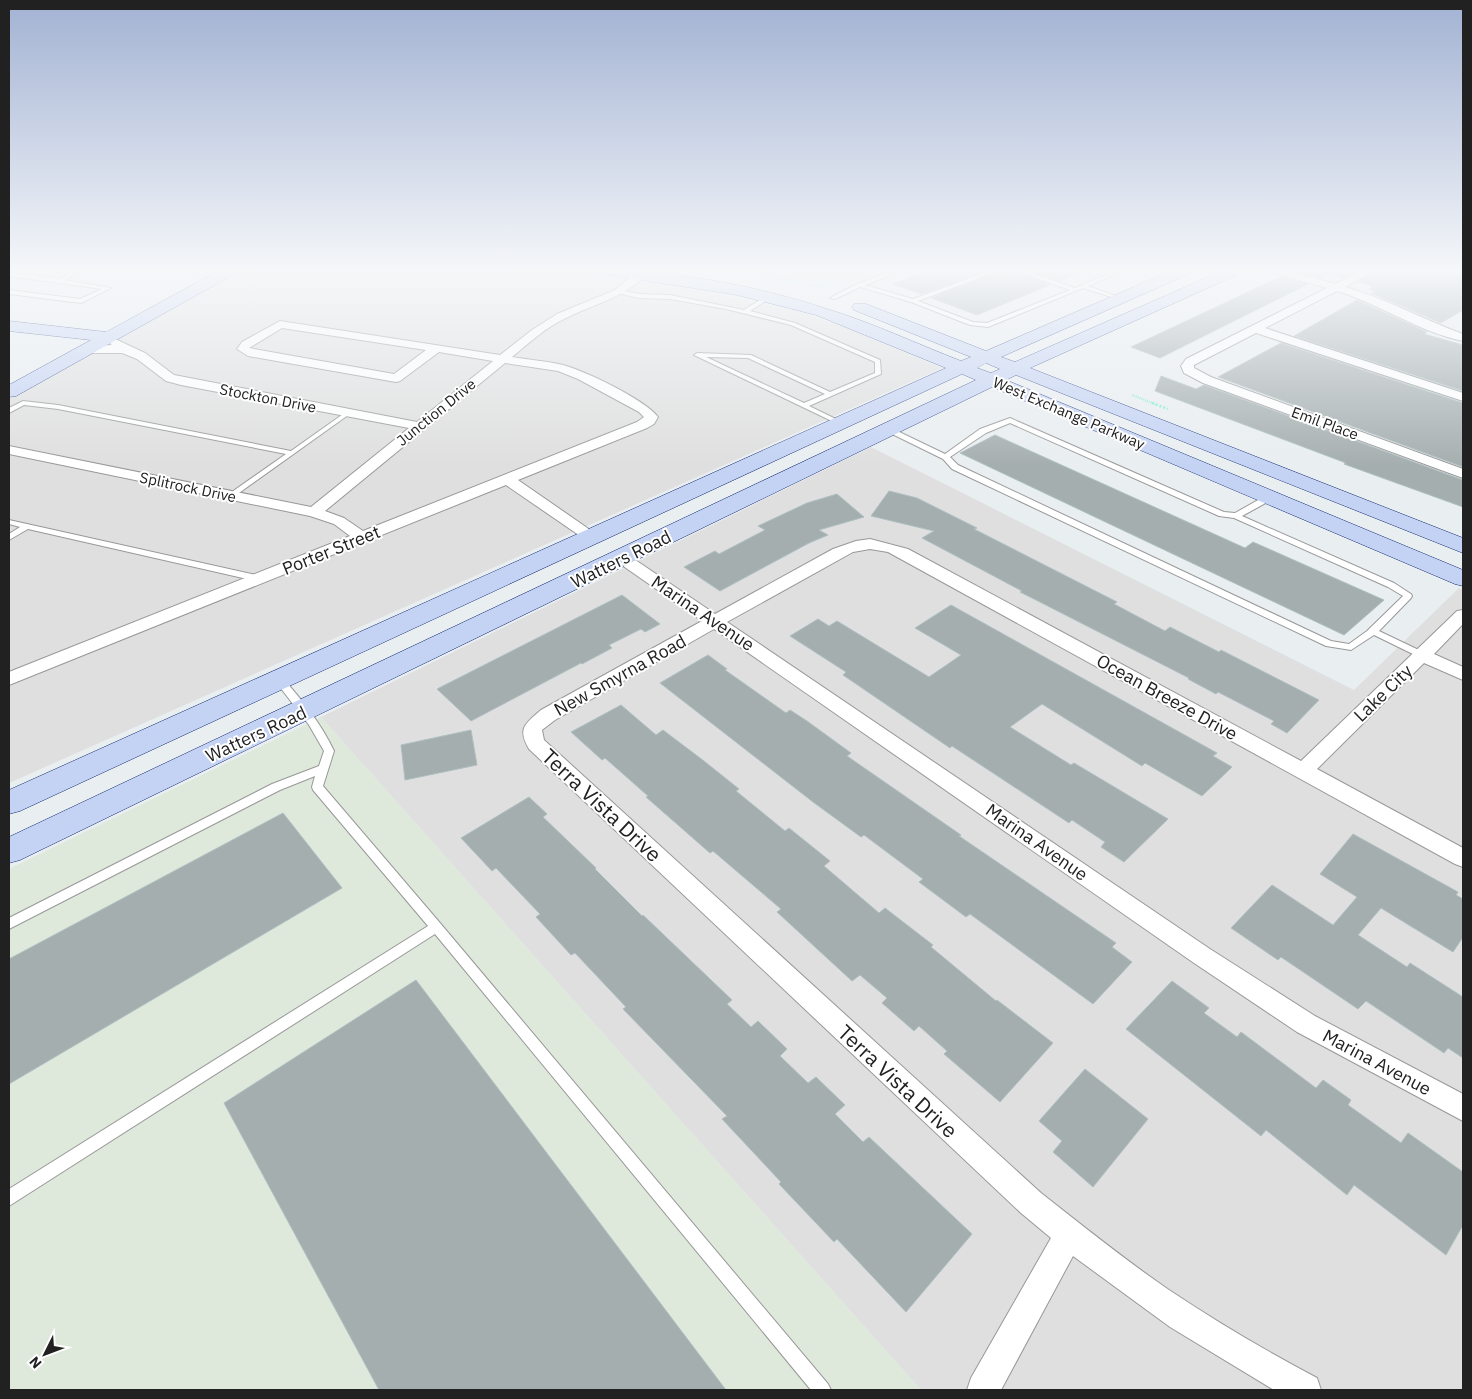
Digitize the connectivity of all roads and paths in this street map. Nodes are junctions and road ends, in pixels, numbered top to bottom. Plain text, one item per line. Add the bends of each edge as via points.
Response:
1 (55, 335) edge
2 (100, 335) edge
3 (111, 335) edge
4 (261, 335) edge
5 (353, 335) edge
6 (532, 335) edge
7 (818, 335) edge
8 (881, 335) edge
9 (935, 335) edge
10 (1036, 335) edge
11 (1089, 335) edge
12 (1243, 335) edge
13 (1275, 335) edge
14 (9, 337) edge
15 (108, 337) junction
16 (89, 342) junction
17 (68, 346) junction
18 (436, 348) junction
19 (124, 349) junction
20 (988, 356) junction
21 (502, 359) junction
22 (961, 368) junction
23 (1016, 368) junction
24 (9, 379) edge
25 (992, 380) junction
26 (9, 392) edge
27 (830, 394) junction
28 (1463, 397) edge
29 (803, 406) junction
30 (9, 411) edge
31 (348, 413) junction
32 (840, 423) junction
33 (419, 426) junction
34 (888, 430) junction
35 (9, 450) edge
36 (291, 453) junction
37 (946, 457) junction
38 (1463, 474) edge
39 (508, 479) junction
40 (232, 496) junction
41 (1270, 498) junction
42 (314, 512) junction
43 (1236, 516) junction
44 (9, 522) edge
45 (25, 527) junction
46 (591, 537) junction
47 (9, 538) edge
48 (362, 538) junction
49 (868, 543) joint
50 (1463, 546) edge
51 (622, 558) junction
52 (260, 578) junction
53 (1463, 579) edge
54 (1463, 614) edge
55 (716, 622) junction
56 (1372, 631) junction
57 (1422, 655) junction
58 (1463, 674) edge
59 (278, 678) junction
60 (9, 679) edge
61 (305, 711) junction
62 (533, 728) joint
63 (322, 769) junction
64 (1303, 771) junction
65 (9, 803) edge
66 (9, 852) edge
67 (1463, 858) edge
68 (9, 924) edge
69 (436, 927) junction
70 (1463, 1108) edge
71 (9, 1198) edge
72 (1069, 1234) junction
73 (822, 1390) edge
74 (983, 1390) edge
75 (1305, 1390) edge

1 - 16 main road, Stockton Drive
2 - 16 main road
3 - 15 main road
4 - 18 street via 243,349 396,378
5 - 18 street
6 - 21 street, Junction Drive
7 - 27 lane via 878,362 878,374
8 - 22 main road, West Exchange Parkway
9 - 20 main road, West Exchange Parkway
10 - 20 main road, Watters Road
11 - 23 main road, Watters Road
12 - 38 street, Emil Place via 1190,362 1188,370 1207,380
13 - 28 street
14 - 17 main road
15 - 16 main road, Stockton Drive
15 - 19 street, Stockton Drive
16 - 17 main road
16 - 19 street, Stockton Drive
16 - 26 main road
17 - 24 main road
18 - 21 street
19 - 31 street, Stockton Drive via 141,356 170,378
20 - 22 main road, Watters Road
20 - 23 main road, West Exchange Parkway
21 - 33 street, Junction Drive
21 - 39 street, Porter Street via 572,372 644,410 650,417 642,425
22 - 25 main road, West Exchange Parkway
22 - 32 main road, Watters Road
23 - 25 main road, Watters Road
23 - 50 main road, West Exchange Parkway
25 - 34 main road, Watters Road
25 - 41 main road, West Exchange Parkway
27 - 29 lane
27 - 29 lane via 749,356 697,355
29 - 32 lane
30 - 36 lane via 23,403 58,407
31 - 33 street, Stockton Drive
31 - 36 lane
32 - 46 main road, Watters Road
33 - 42 street, Junction Drive
34 - 37 lane
34 - 51 main road, Watters Road
35 - 40 street, Splitrock Drive
36 - 40 lane
37 - 43 lane via 983,431 1010,420 1222,514
37 - 56 lane via 956,467 1329,644 1351,647
39 - 46 street
39 - 48 street, Porter Street
40 - 42 street, Splitrock Drive
41 - 43 lane
41 - 53 main road, West Exchange Parkway
42 - 48 street, Splitrock Drive via 339,521
43 - 56 lane via 1391,584 1408,596
44 - 45 lane
45 - 47 lane
45 - 52 lane
46 - 59 main road, Watters Road
48 - 52 street, Porter Street
49 - 55 street, New Smyrna Road via 840,552
49 - 64 street, Ocean Breeze Drive via 902,552
51 - 55 street, Marina Avenue
51 - 61 main road, Watters Road
52 - 60 street, Porter Street
54 - 57 street, Lake City
55 - 62 street, New Smyrna Road via 548,715
55 - 70 street, Marina Avenue via 1306,1024
56 - 57 lane
57 - 58 street
57 - 64 street, Lake City
59 - 61 lane
59 - 65 main road, Watters Road
61 - 63 lane via 329,751
61 - 66 main road, Watters Road
62 - 72 street, Terra Vista Drive via 536,744 996,1172
63 - 68 lane via 276,787
63 - 69 lane via 317,787
64 - 67 street, Ocean Breeze Drive
69 - 71 lane
69 - 73 lane
72 - 74 street
72 - 75 street, Terra Vista Drive via 1201,1330

